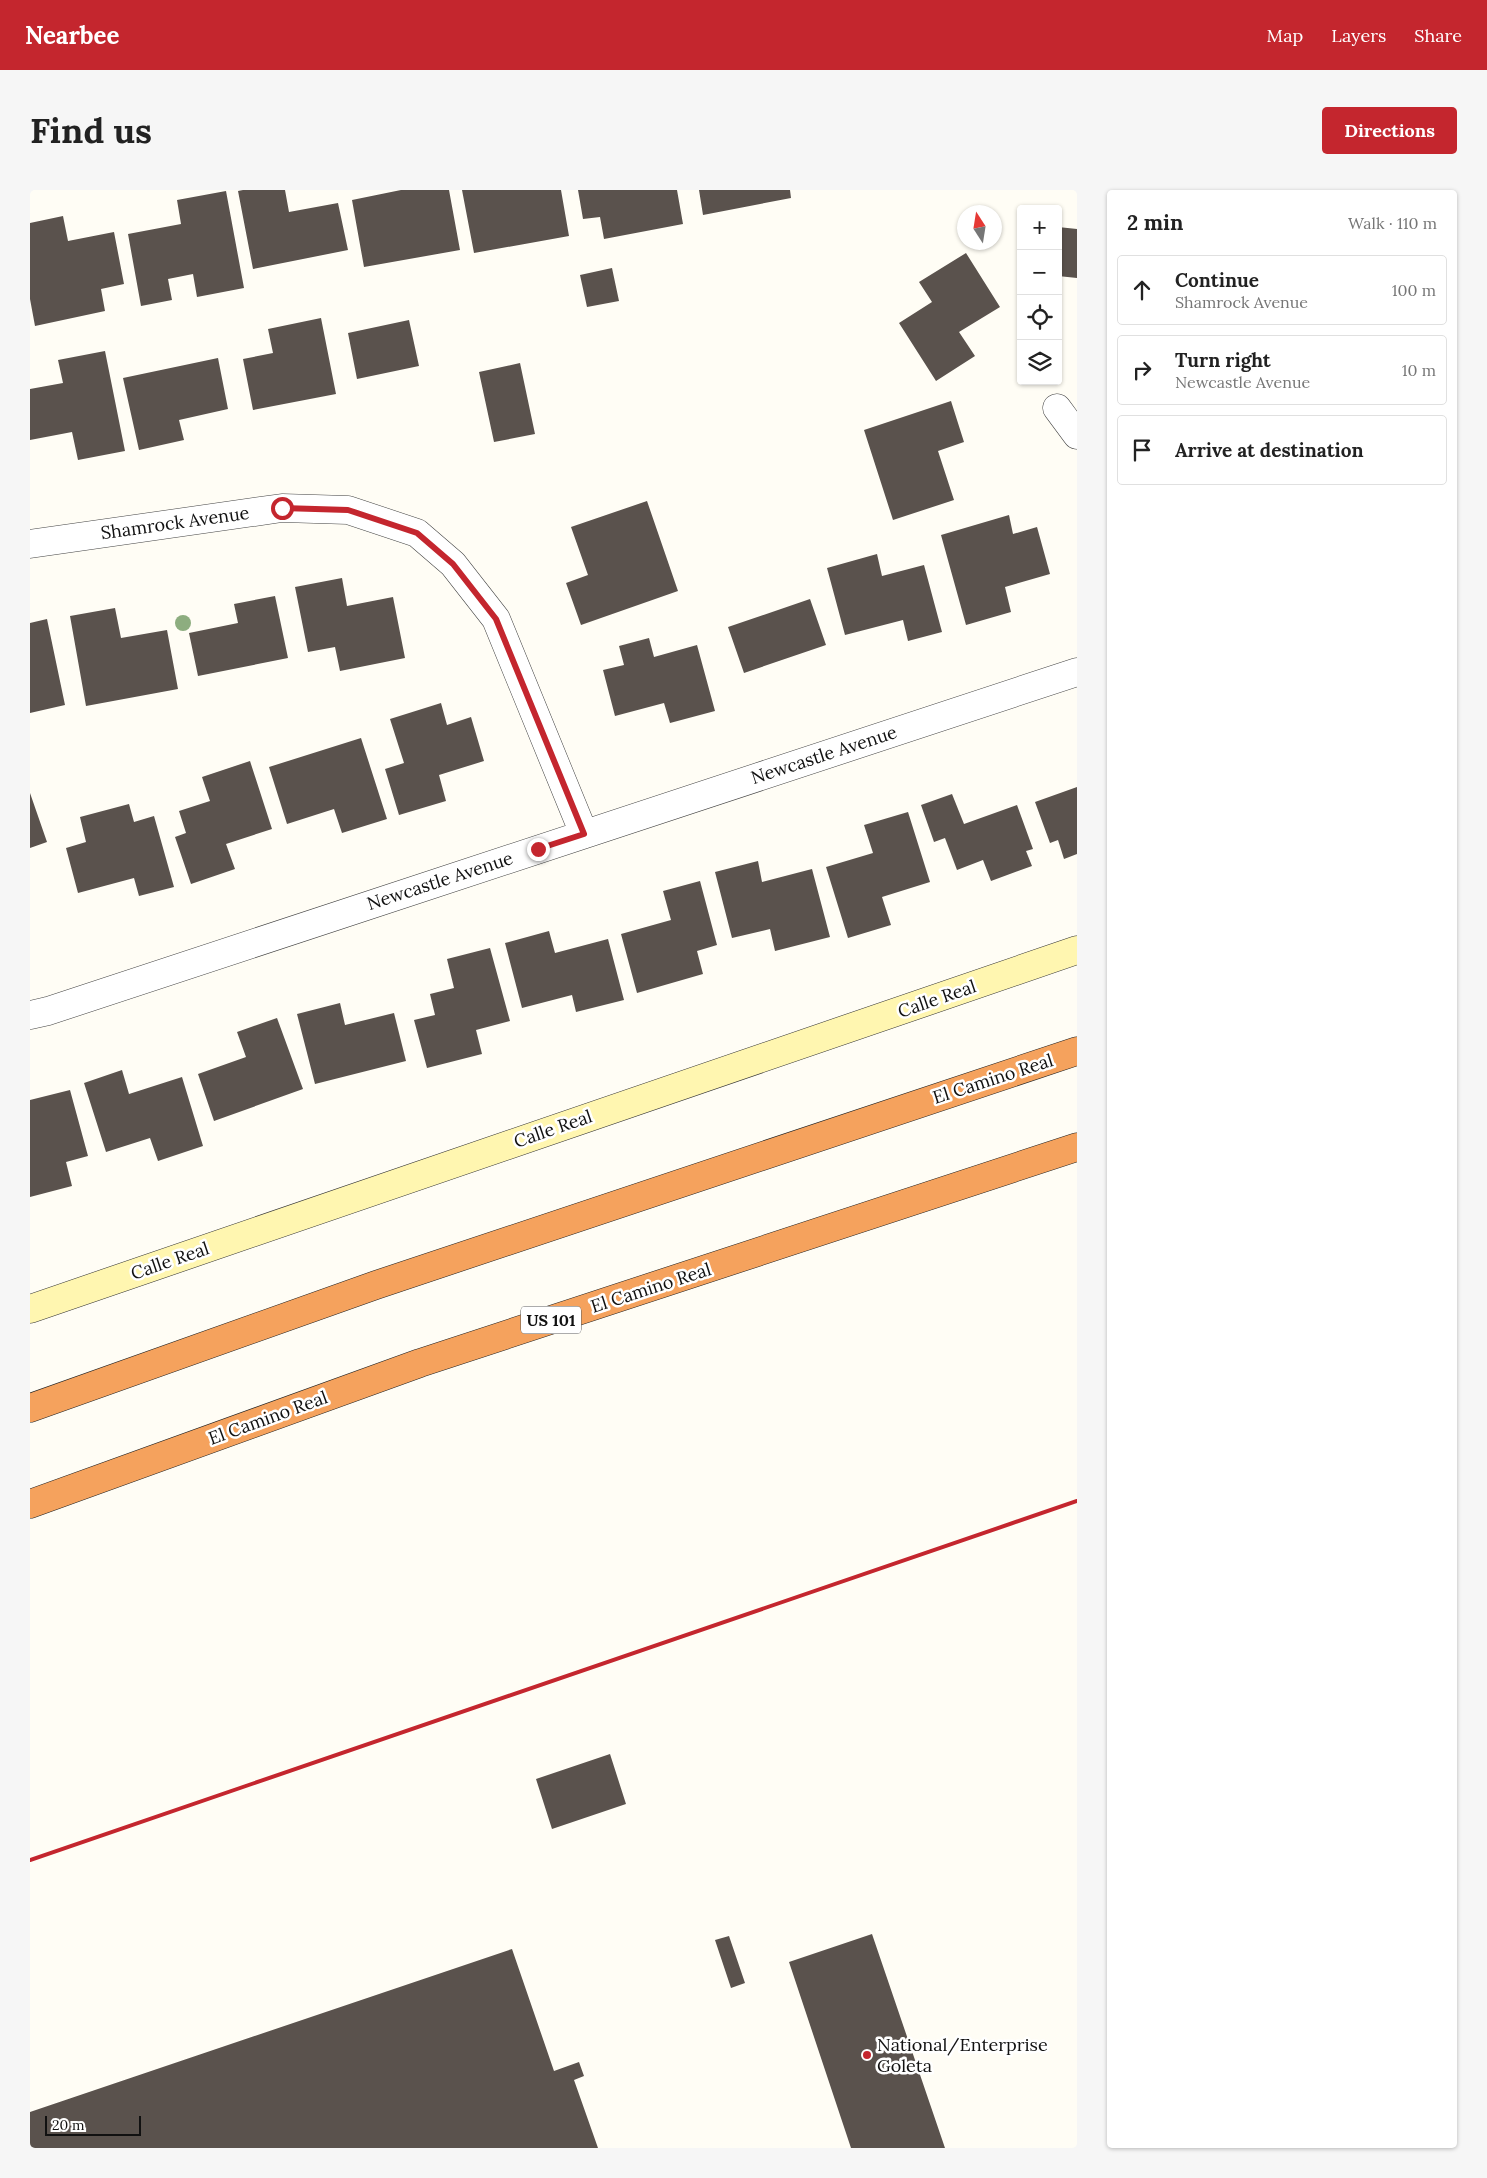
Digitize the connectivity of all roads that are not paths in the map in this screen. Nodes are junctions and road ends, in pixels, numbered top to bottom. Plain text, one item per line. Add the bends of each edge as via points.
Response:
1 (1057, 408) dead end
2 (1077, 435) edge
3 (30, 544) edge
4 (1077, 672) edge
5 (584, 834) junction
6 (1077, 950) edge
7 (30, 1015) edge
8 (1077, 1051) edge
9 (1077, 1147) edge
10 (30, 1309) edge
11 (30, 1408) edge
12 (30, 1504) edge

1 - 2 street
3 - 5 street, Shamrock Avenue via 282,508 348,510 417,533 453,564 496,619
4 - 5 street, Newcastle Avenue
5 - 7 street, Newcastle Avenue
6 - 10 main road, Calle Real
8 - 11 highway, El Camino Real via 376,1285
9 - 12 highway, El Camino Real / US 101 via 420,1362

